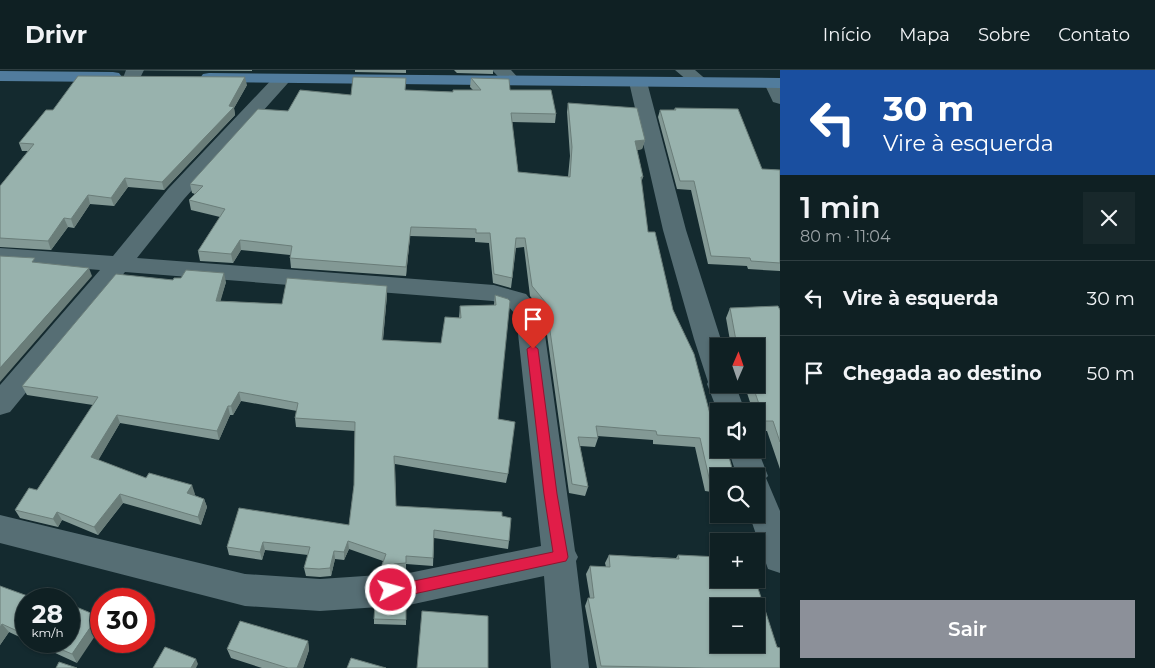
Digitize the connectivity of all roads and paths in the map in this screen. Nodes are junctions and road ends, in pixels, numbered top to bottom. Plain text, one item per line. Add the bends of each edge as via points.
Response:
1 (684, 70) edge
2 (134, 74) edge
3 (506, 75) edge
4 (0, 76) edge
5 (152, 78) edge
6 (191, 78) edge
7 (282, 79) junction
8 (638, 82) junction
9 (700, 82) junction
10 (778, 88) edge
11 (0, 255) edge
12 (116, 265) junction
13 (710, 350) edge
14 (0, 404) edge
15 (765, 514) edge
16 (0, 530) edge
17 (561, 557) junction
18 (780, 558) edge
19 (570, 668) edge

1 - 9 street
2 - 4 main road
2 - 5 main road
3 - 7 main road
3 - 8 main road
6 - 7 main road
7 - 12 street via 176,194
8 - 9 main road
8 - 13 street via 662,191
9 - 10 main road
11 - 12 street
12 - 14 street
12 - 17 street via 494,293 517,300 528,313
15 - 18 street
16 - 17 street via 245,590 320,595 409,589
17 - 19 street

